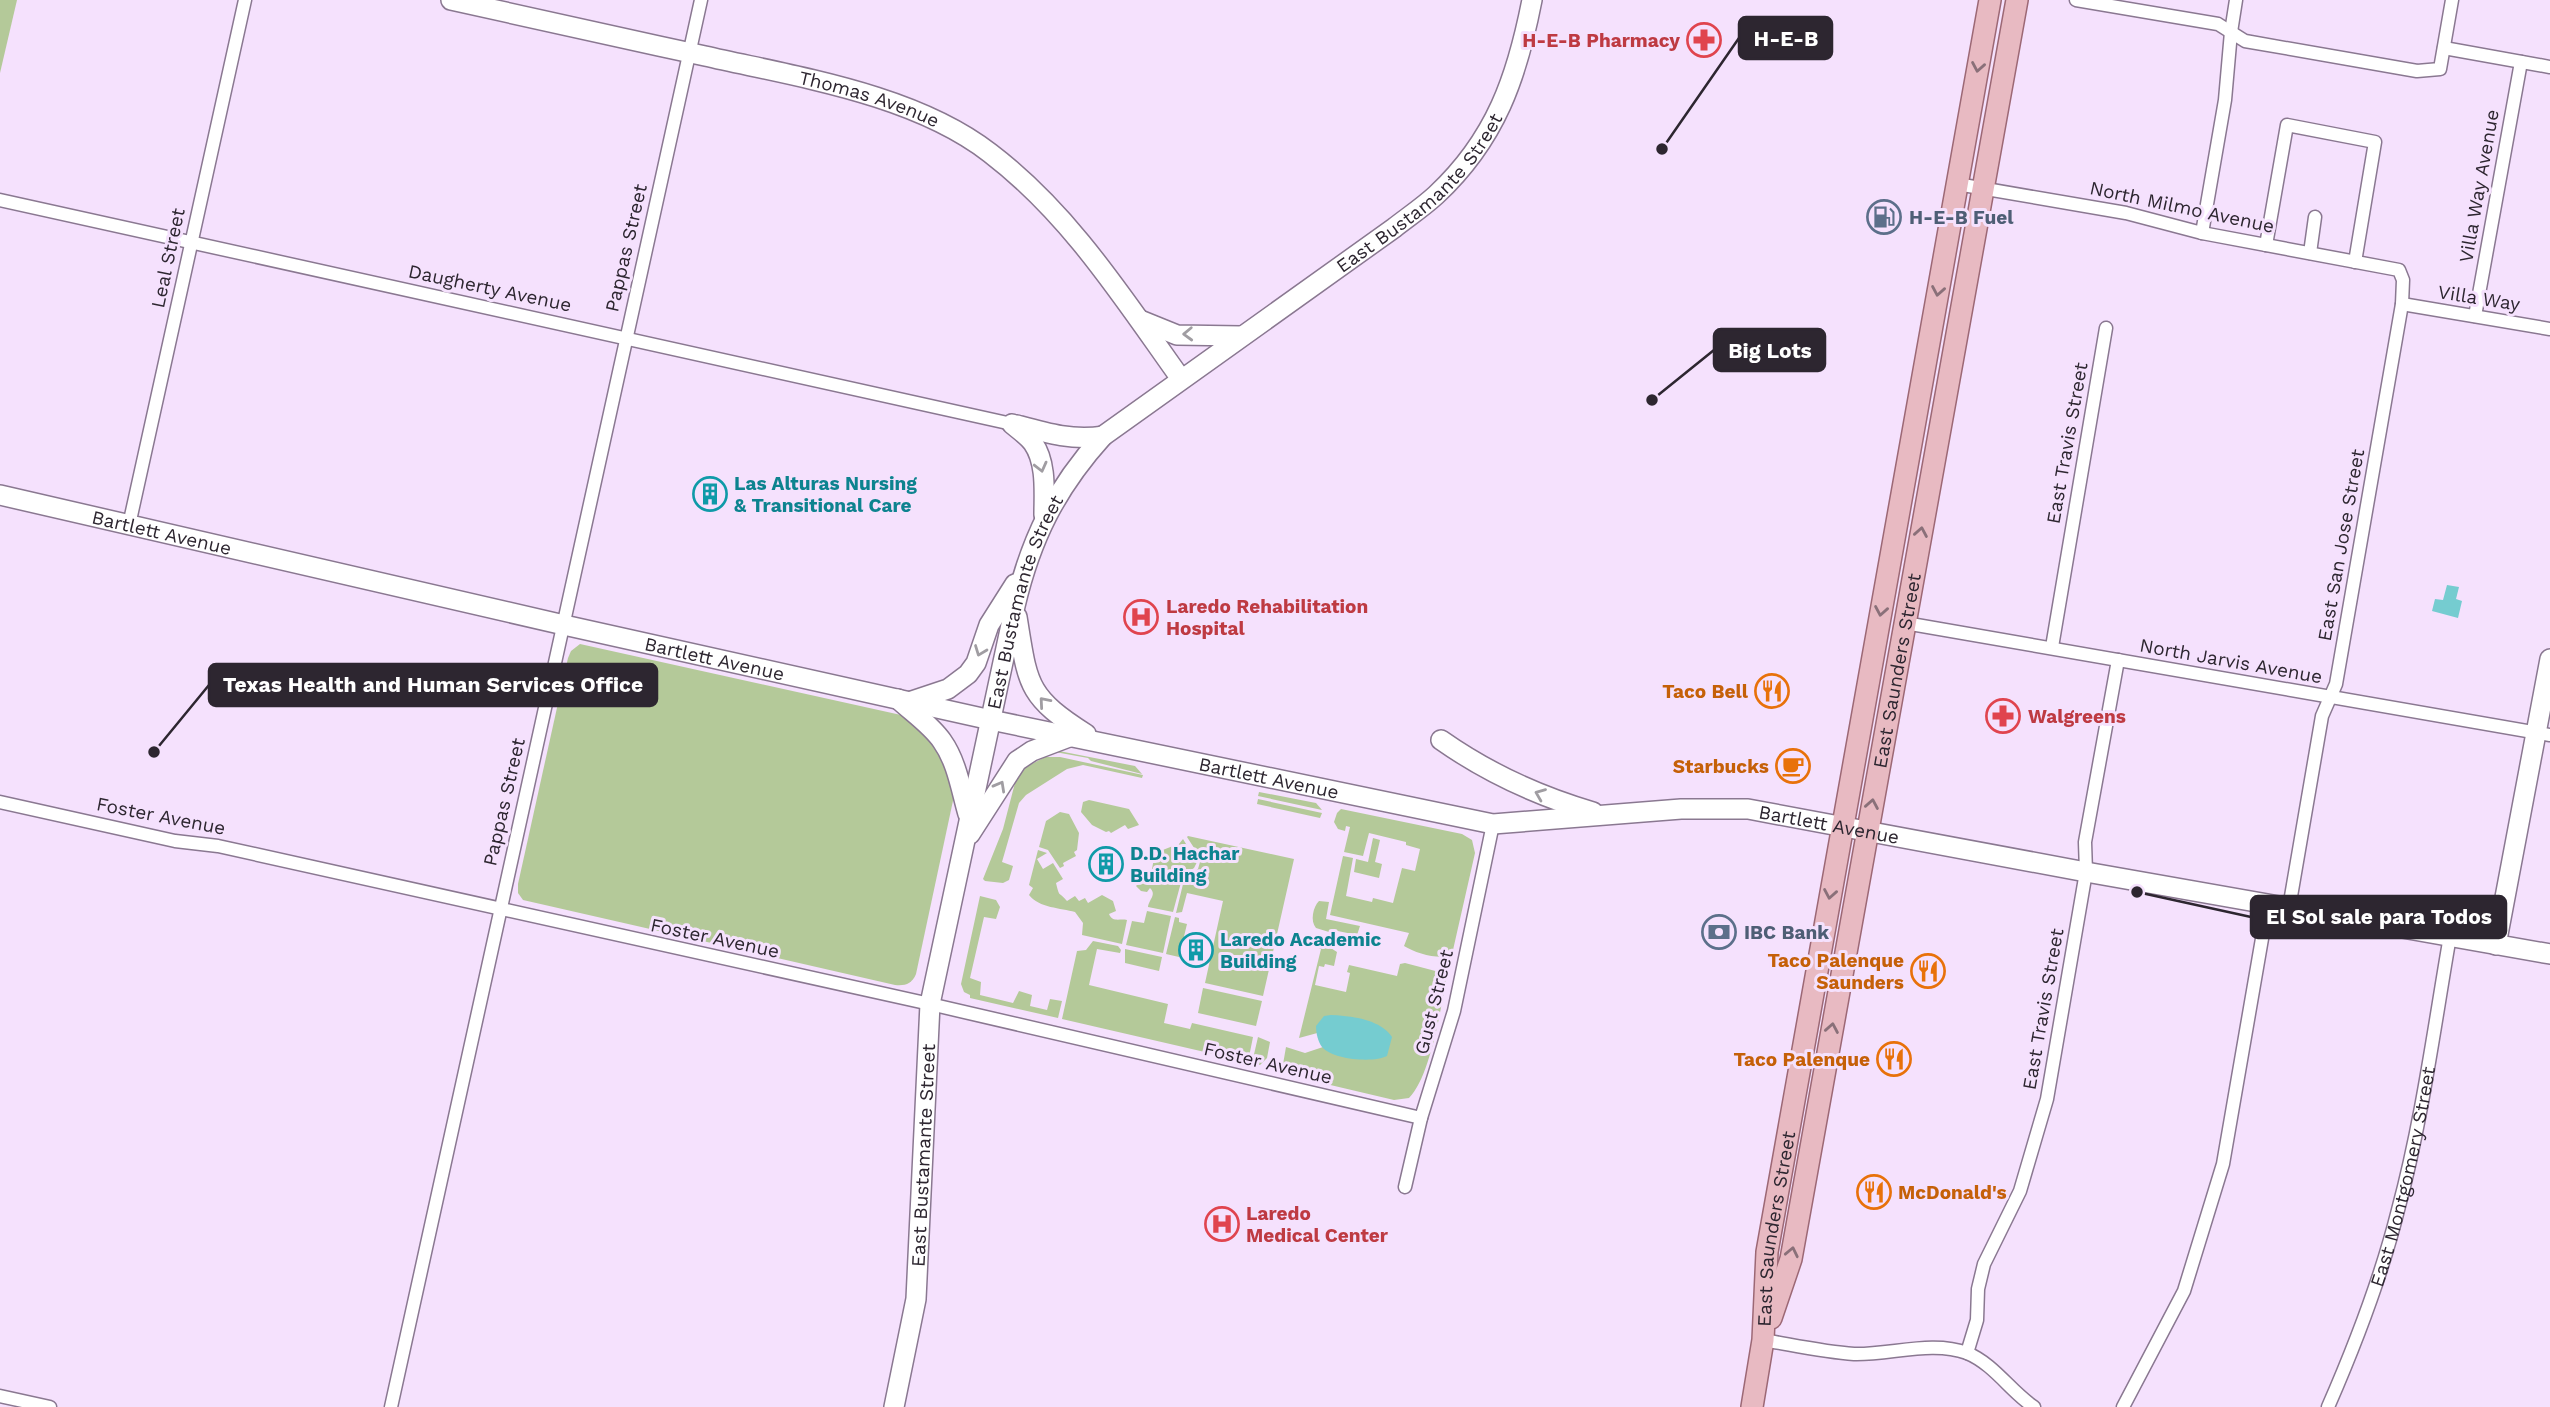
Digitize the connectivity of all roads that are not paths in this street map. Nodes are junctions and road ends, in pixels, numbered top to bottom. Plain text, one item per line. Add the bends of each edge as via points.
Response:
1 (245, 0) edge
2 (451, 0) edge
3 (701, 0) edge
4 (1532, 0) edge
5 (1990, 0) edge
6 (2006, 0) edge
7 (2017, 0) edge
8 (2077, 0) edge
9 (2236, 0) edge
10 (2452, 0) edge
11 (2231, 32) junction
12 (2011, 34) junction
13 (2444, 48) junction
14 (689, 53) junction
15 (2521, 62) junction
16 (2550, 67) edge
17 (1957, 184) junction
18 (1983, 188) junction
19 (0, 200) edge
20 (2315, 217) dead end
21 (2202, 233) junction
22 (191, 242) junction
23 (2266, 245) junction
24 (2309, 253) junction
25 (2355, 262) junction
26 (2399, 270) joint
27 (2402, 304) junction
28 (2476, 316) junction
29 (1138, 319) junction
30 (2106, 328) dead end
31 (2550, 329) edge
32 (1241, 336) junction
33 (626, 338) junction
34 (1181, 379) junction
35 (1919, 400) junction
36 (1012, 424) junction
37 (1103, 436) junction
38 (1928, 491) junction
39 (0, 495) edge
40 (1044, 520) junction
41 (130, 525) junction
42 (1024, 569) junction
43 (1015, 606) junction
44 (1905, 623) junction
45 (564, 625) junction
46 (2052, 648) junction
47 (2550, 659) edge
48 (2118, 660) junction
49 (2330, 698) junction
50 (904, 700) junction
51 (991, 720) junction
52 (2544, 734) edge
53 (1071, 736) junction
54 (1441, 740) dead end
55 (1099, 742) junction
56 (0, 802) edge
57 (1604, 816) junction
58 (969, 818) junction
59 (1493, 824) junction
60 (1842, 827) junction
61 (1867, 832) junction
62 (964, 844) junction
63 (2086, 872) junction
64 (2268, 904) junction
65 (2289, 908) junction
66 (500, 909) junction
67 (2450, 936) junction
68 (2496, 945) junction
69 (2550, 954) edge
70 (930, 1004) junction
71 (1421, 1118) junction
72 (1405, 1187) dead end
73 (1763, 1340) junction
74 (1967, 1353) junction
75 (0, 1396) edge
76 (50, 1407) edge
77 (391, 1407) edge
78 (894, 1407) edge
79 (1752, 1407) edge
80 (2035, 1407) edge
81 (2123, 1407) edge
82 (2328, 1407) edge

1 - 22 street, Leal Street
2 - 14 main road, Thomas Avenue
3 - 14 street, Pappas Street
4 - 32 main road, East Bustamante Street via 1509,90 1470,158 1437,194 1394,228
5 -> 17 main road, East Saunders Street
6 - 12 main road
7 - 12 main road, East Saunders Street
8 - 11 street via 2218,24
9 - 11 street
10 - 13 street
11 - 13 street via 2245,41 2417,71 2440,69
11 - 21 street via 2225,100
12 - 18 main road, East Saunders Street
13 - 15 street
14 - 29 main road, Thomas Avenue via 878,98 944,125 988,151 1072,229
14 - 33 street, Pappas Street
15 - 16 street
15 - 28 street, Villa Way Avenue
17 - 18 street, North Milmo Avenue
17 -> 35 main road, East Saunders Street
18 - 21 street, North Milmo Avenue via 2126,213
18 - 38 main road, East Saunders Street
19 - 22 street, Daugherty Avenue
20 - 24 street
21 - 23 street, North Milmo Avenue
22 - 33 street, Daugherty Avenue
22 - 41 street, Leal Street
23 - 24 street, North Milmo Avenue
23 - 25 street via 2287,125 2375,142
24 - 25 street, North Milmo Avenue
25 - 26 street, North Milmo Avenue
26 - 27 street, East San Jose Street
27 - 28 street, Villa Way
27 - 49 street, East San Jose Street
28 - 31 street, Villa Way
32 -> 29 main road via 1177,335
29 - 34 main road, Thomas Avenue
30 - 46 street, East Travis Street
32 - 34 main road, East Bustamante Street
33 - 36 street, Daugherty Avenue
33 - 45 street, Pappas Street
34 - 37 main road, East Bustamante Street
35 - 38 main road via 1927,415 1919,471
35 -> 60 main road, East Saunders Street
36 - 37 main road via 1065,437
36 -> 40 main road via 1033,443 1040,460
37 - 40 main road, East Bustamante Street via 1077,465
44 -> 38 main road, East Saunders Street
39 - 41 main road, Bartlett Avenue
40 - 42 main road, East Bustamante Street
41 - 45 main road, Bartlett Avenue
42 - 43 main road, East Bustamante Street
42 -> 50 main road via 989,625 968,674 948,689
43 - 51 main road, East Bustamante Street
55 -> 43 main road via 1053,712 1035,692
44 - 46 street, North Jarvis Avenue
61 -> 44 main road, East Saunders Street
45 - 50 main road, Bartlett Avenue
45 - 66 street, Pappas Street
46 - 48 street, North Jarvis Avenue
47 - 52 main road
48 - 49 street, North Jarvis Avenue
48 - 63 street, East Travis Street via 2085,842
49 - 52 street, North Jarvis Avenue
49 - 65 street, East San Jose Street via 2322,716
50 - 51 main road, Bartlett Avenue
50 - 58 main road via 944,745
51 - 53 main road, Bartlett Avenue
51 - 58 main road, East Bustamante Street
52 - 68 main road
53 - 55 main road, Bartlett Avenue
62 -> 53 main road via 1017,761
57 -> 54 main road via 1499,776
55 - 59 main road, Bartlett Avenue
56 - 66 street, Foster Avenue
57 - 59 main road, Bartlett Avenue
57 - 60 main road, Bartlett Avenue via 1748,809
58 - 62 main road, East Bustamante Street
59 - 71 street, Gust Street via 1454,1012
60 - 61 main road, Bartlett Avenue
60 -> 73 main road, East Saunders Street via 1767,1252
61 - 63 main road, Bartlett Avenue
73 -> 61 main road, East Saunders Street via 1791,1259
62 - 70 main road, East Bustamante Street
63 - 64 main road, Bartlett Avenue
63 - 74 street, East Travis Street via 2047,1099 2020,1191 1984,1264 1977,1320
64 - 65 main road, Bartlett Avenue
64 - 81 street via 2223,1164 2184,1291
65 - 67 main road, Bartlett Avenue
66 - 70 street, Foster Avenue
66 - 77 street, Pappas Street
67 - 68 main road, Bartlett Avenue
67 - 82 street, East Montgomery Street via 2399,1209 2362,1327
68 - 69 main road, Bartlett Avenue
70 - 71 street, Foster Avenue
70 - 78 main road, East Bustamante Street via 916,1299
71 - 72 street, Gust Street
73 - 74 street via 1855,1354 1927,1348
73 - 79 main road, East Saunders Street
74 - 80 street
75 - 76 street

